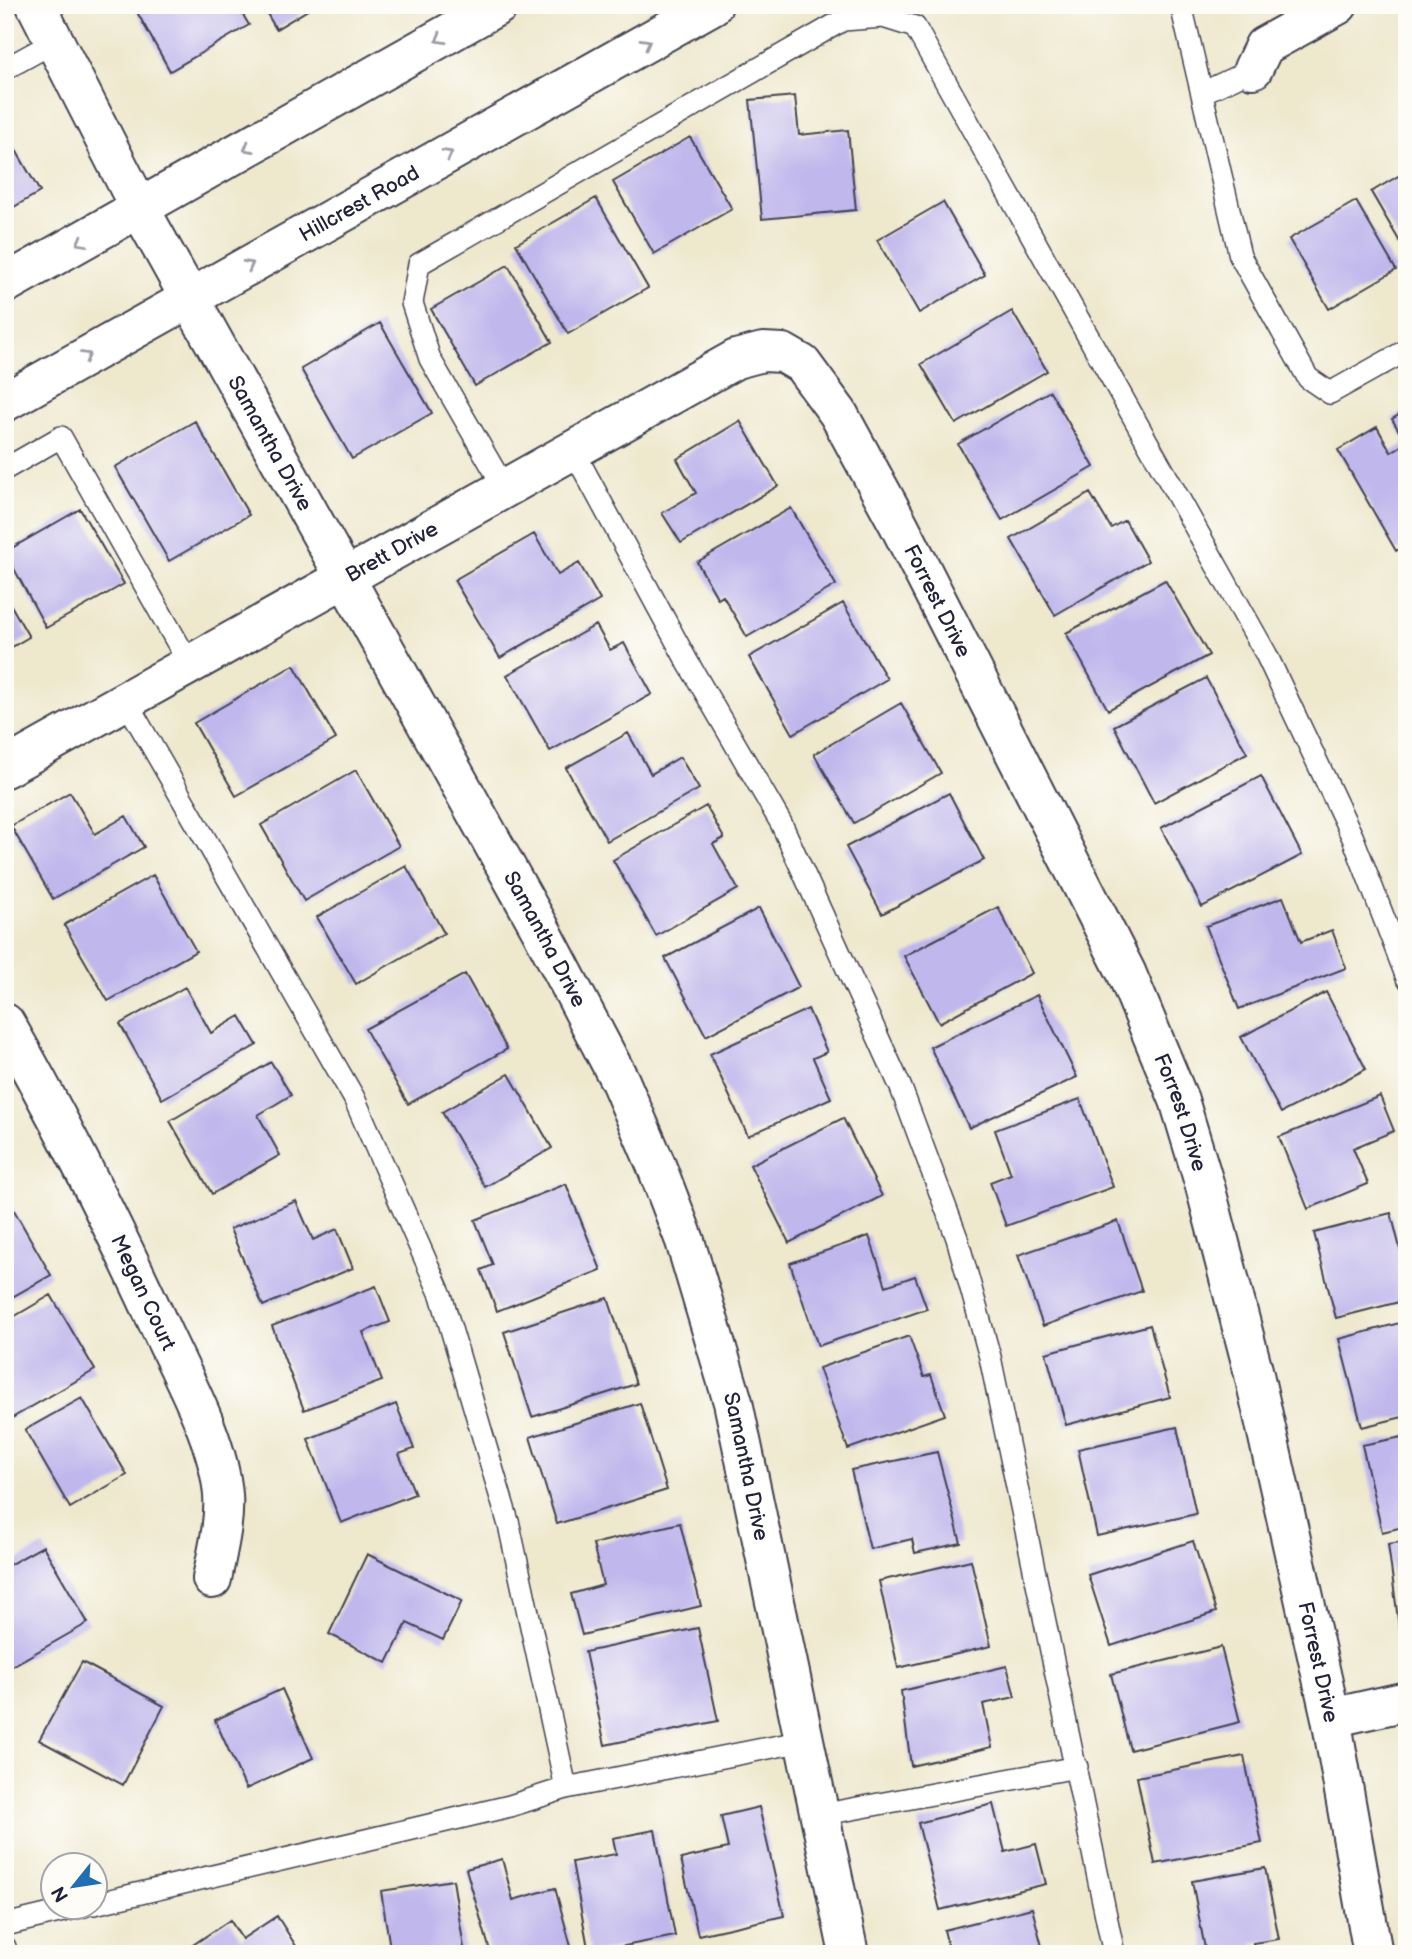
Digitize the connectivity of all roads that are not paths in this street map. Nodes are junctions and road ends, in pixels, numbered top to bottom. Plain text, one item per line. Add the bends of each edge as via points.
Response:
1 (36, 5) edge
2 (499, 5) edge
3 (713, 5) edge
4 (1181, 5) edge
5 (1338, 5) edge
6 (54, 42) junction
7 (5, 69) edge
8 (1253, 69) joint
9 (1202, 93) junction
10 (140, 209) junction
11 (5, 284) edge
12 (189, 298) junction
13 (1407, 350) edge
14 (783, 353) joint
15 (5, 402) edge
16 (573, 450) junction
17 (5, 469) edge
18 (505, 489) junction
19 (348, 578) junction
20 (190, 665) junction
21 (126, 701) junction
22 (5, 768) edge
23 (1407, 978) edge
24 (5, 1023) edge
25 (212, 1579) dead end
26 (1407, 1701) edge
27 (1331, 1718) junction
28 (804, 1741) junction
29 (1077, 1767) junction
30 (566, 1788) junction
31 (820, 1815) junction
32 (108, 1901) edge
33 (38, 1917) edge
34 (5, 1925) edge
35 (5, 1947) edge
36 (7, 1954) edge
37 (849, 1954) edge
38 (1114, 1954) edge
39 (1373, 1954) edge

1 - 6 street, Samantha Drive
2 -> 10 street
12 -> 3 street, Hillcrest Road
4 - 9 lane
5 - 8 street via 1264,46
6 - 7 lane
6 - 10 street, Samantha Drive
8 - 9 lane
9 - 13 lane via 1240,257 1308,378 1330,393
10 -> 11 street
10 - 12 street, Samantha Drive
15 -> 12 street, Hillcrest Road
12 - 19 street, Samantha Drive
14 - 16 street, Brett Drive via 763,352 736,359
14 - 27 street, Forrest Drive via 802,364 838,413 900,526 1126,972 1179,1100 1253,1370
16 - 18 street, Brett Drive
16 - 29 lane via 780,823 901,1088 957,1238 990,1357
17 - 20 lane via 61,437
18 - 19 street, Brett Drive
18 - 23 lane via 429,359 412,303 419,264 843,20 883,18 915,27 1266,654 1353,838
19 - 20 street, Brett Drive
19 - 28 street, Samantha Drive via 540,928 620,1082 656,1165 685,1241 733,1402
20 - 21 street, Brett Drive
21 - 22 street, Brett Drive
21 - 30 lane via 354,1098 441,1295 509,1525
24 - 25 street, Megan Court via 111,1221 196,1404 223,1494
26 - 27 street
27 - 39 street, Forrest Drive
28 - 30 lane
28 - 31 street, Samantha Drive
29 - 31 lane
29 - 38 lane
30 - 32 lane via 510,1806
31 - 37 street, Samantha Drive
33 - 34 lane
35 - 36 lane

